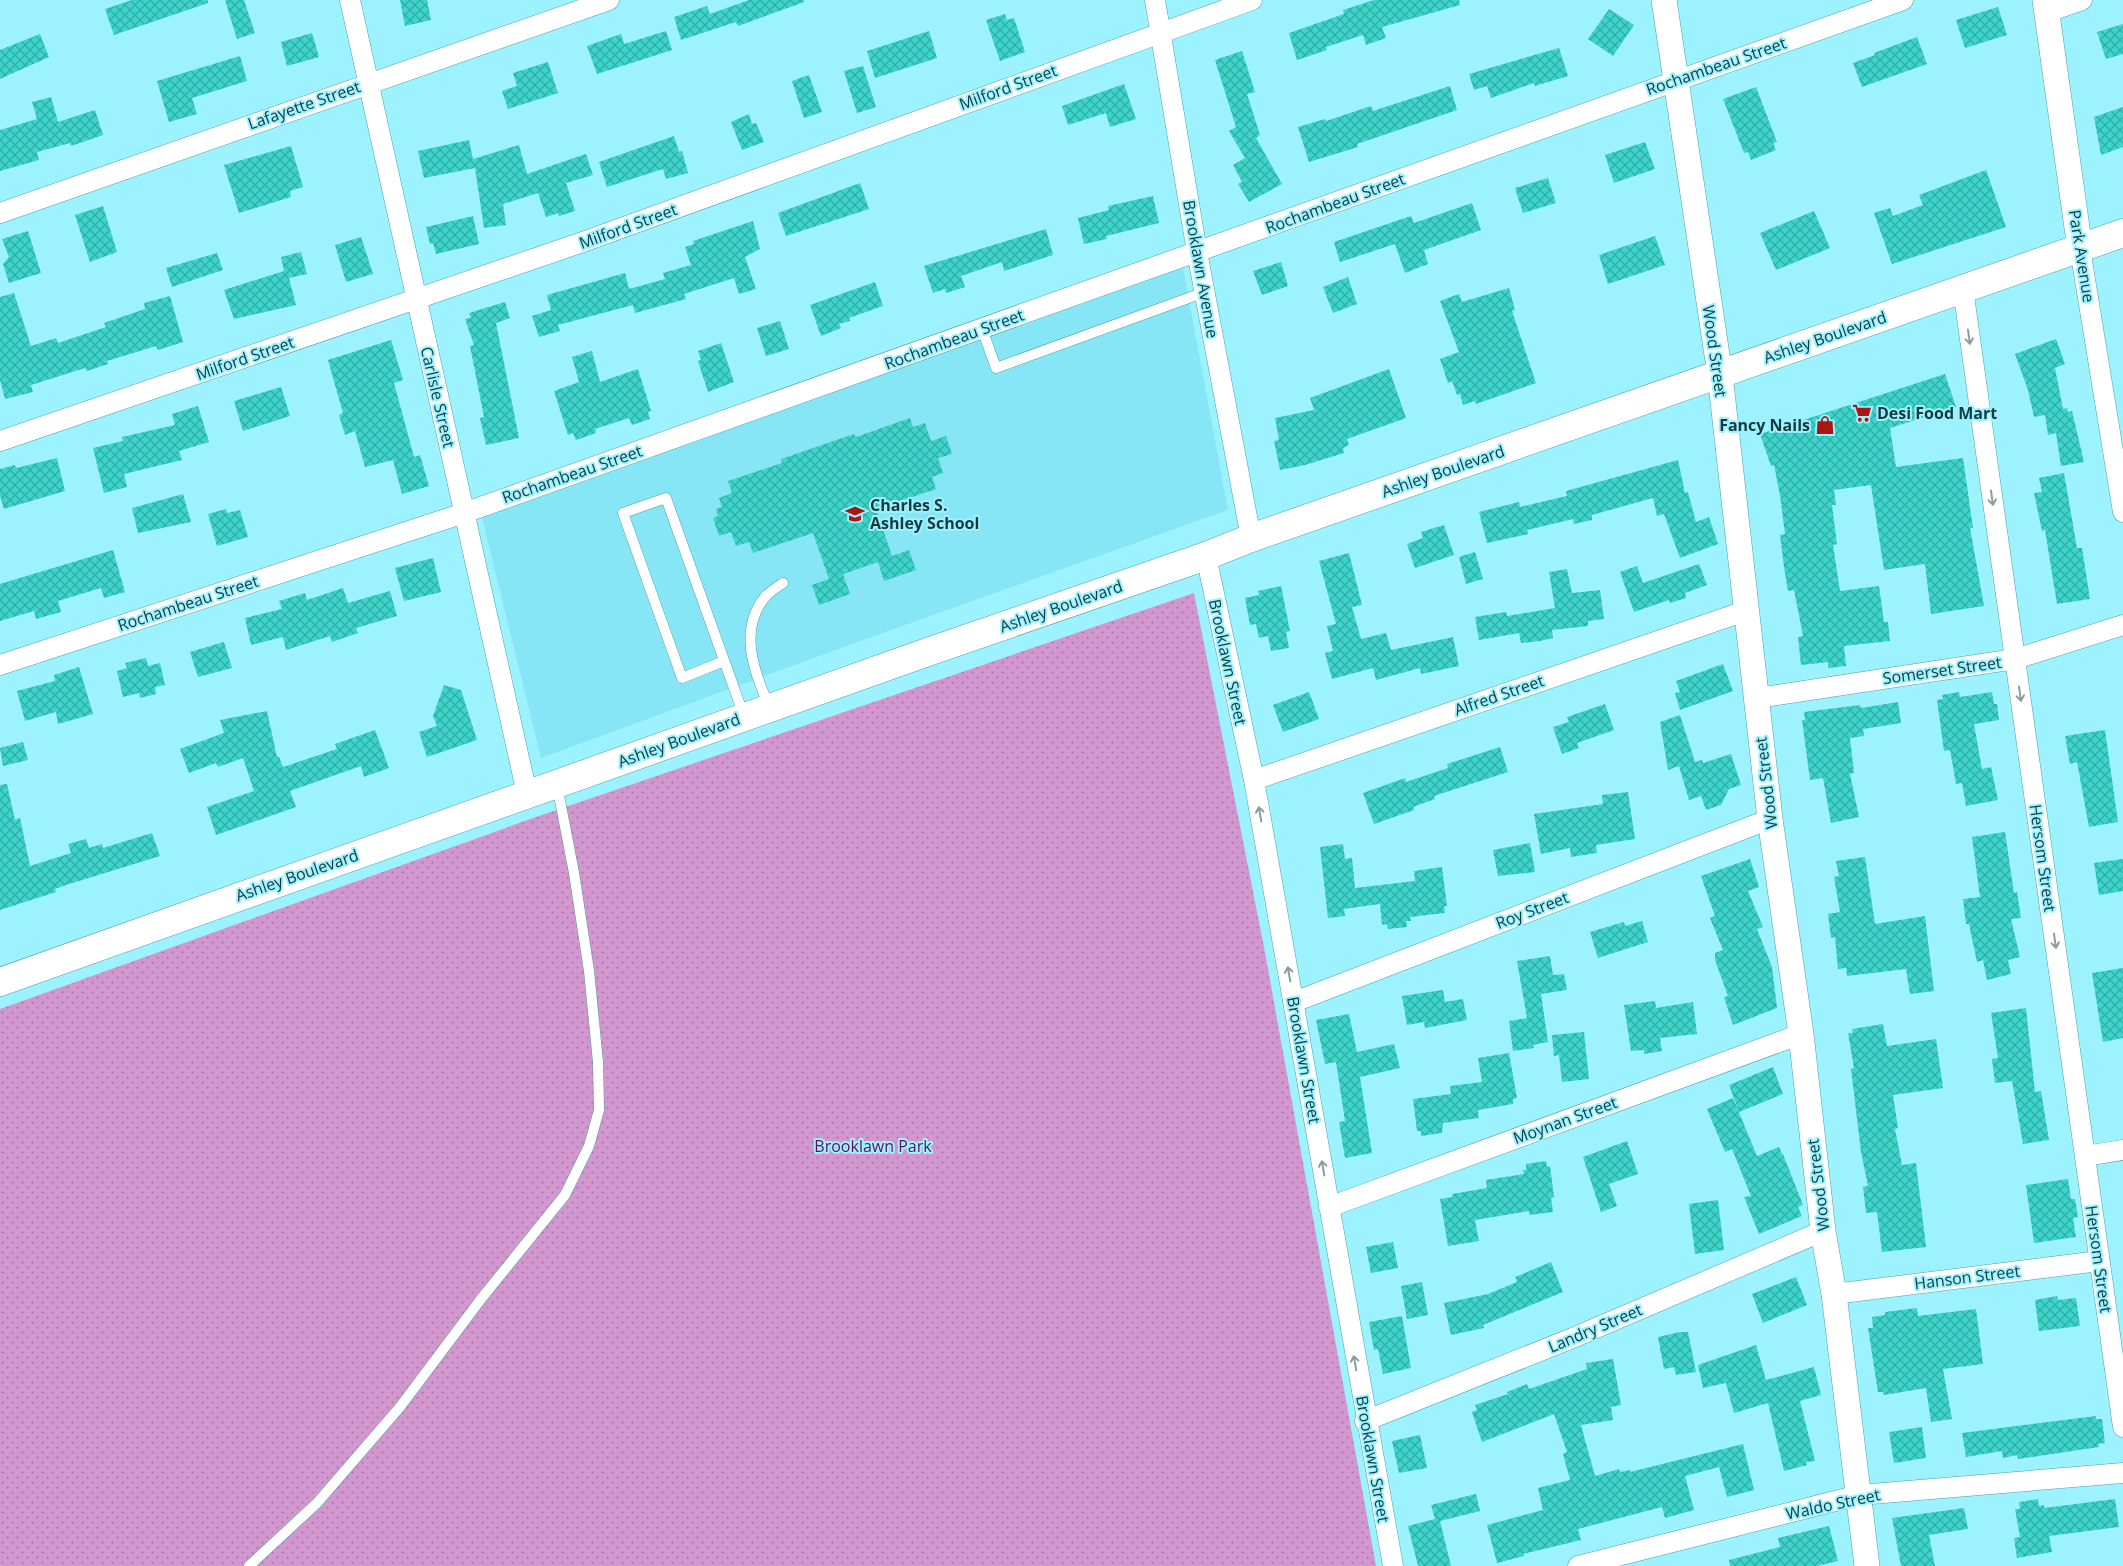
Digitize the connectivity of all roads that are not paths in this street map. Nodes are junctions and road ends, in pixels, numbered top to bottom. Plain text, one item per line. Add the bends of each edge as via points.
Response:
1 (350, 0) edge
2 (609, 0) edge
3 (1156, 0) edge
4 (1252, 0) edge
5 (1664, 0) edge
6 (1903, 0) edge
7 (2082, 0) edge
8 (2046, 6) edge
9 (1161, 32) junction
10 (1677, 79) junction
11 (369, 83) junction
12 (0, 213) edge
13 (2123, 233) edge
14 (2080, 249) junction
15 (1197, 252) junction
16 (1963, 289) junction
17 (1204, 292) junction
18 (416, 300) junction
19 (982, 329) junction
20 (1720, 374) junction
21 (0, 441) edge
22 (2120, 470) edge
23 (2123, 512) edge
24 (464, 513) junction
25 (1251, 538) junction
26 (1206, 556) junction
27 (783, 583) dead end
28 (1745, 610) junction
29 (2123, 626) edge
30 (2015, 659) junction
31 (724, 661) junction
32 (0, 665) edge
33 (1757, 698) junction
34 (770, 708) junction
35 (744, 717) junction
36 (1254, 780) junction
37 (557, 784) junction
38 (527, 794) junction
39 (1770, 819) junction
40 (0, 982) edge
41 (1294, 1002) junction
42 (1801, 1034) junction
43 (2123, 1150) edge
44 (2085, 1156) junction
45 (1329, 1207) junction
46 (1823, 1231) junction
47 (2099, 1261) junction
48 (1834, 1294) junction
49 (1365, 1421) junction
50 (2123, 1427) edge
51 (2123, 1473) edge
52 (1859, 1495) junction
53 (249, 1566) edge
54 (1392, 1566) edge
55 (1578, 1566) edge
56 (1867, 1566) edge

1 - 11 street, Carlisle Street
2 - 11 street, Lafayette Street
3 - 9 street, Brooklawn Avenue
4 - 9 street, Milford Street
5 - 10 street, Wood Street
6 - 10 street, Rochambeau Street
7 - 8 street
8 - 14 street, Park Avenue
9 - 15 street, Brooklawn Avenue
9 - 18 street, Milford Street
10 - 15 street, Rochambeau Street
10 - 20 street, Wood Street
11 - 12 street, Lafayette Street
11 - 18 street, Carlisle Street
13 - 14 main road, Ashley Boulevard
14 - 16 main road, Ashley Boulevard
14 - 22 street, Park Avenue
15 - 17 street, Brooklawn Avenue
15 - 19 street, Rochambeau Street
16 - 20 main road, Ashley Boulevard
16 -> 30 street, Hersom Street
17 - 19 lane via 996,368
17 - 25 street, Brooklawn Avenue
18 - 21 street, Milford Street
18 - 24 street, Carlisle Street
19 - 24 street, Rochambeau Street
20 - 25 main road, Ashley Boulevard
20 - 28 street, Wood Street
22 - 23 street, Park Avenue
24 - 32 street, Rochambeau Street
24 - 38 street, Carlisle Street
25 - 26 main road, Ashley Boulevard
26 - 34 main road, Ashley Boulevard
26 - 36 street, Brooklawn Street
27 - 34 lane via 765,596 754,616 750,638 755,674
28 - 33 street, Wood Street
28 - 36 street, Alfred Street
29 - 30 street, Somerset Street
30 - 33 street, Somerset Street
30 -> 44 street, Hersom Street
31 - 31 lane via 666,498 623,514 682,678
31 - 35 lane
33 - 39 street, Wood Street
34 - 35 main road, Ashley Boulevard
35 - 37 main road, Ashley Boulevard
41 -> 36 street, Brooklawn Street
37 - 38 main road, Ashley Boulevard
37 - 53 lane via 589,971 598,1062 599,1110 590,1146 565,1195 400,1407 317,1503
38 - 40 main road, Ashley Boulevard
39 - 41 street, Roy Street
39 - 42 street, Wood Street
45 -> 41 street, Brooklawn Street
42 - 45 street, Moynan Street
42 - 46 street, Wood Street
43 - 44 street
44 - 47 street, Hersom Street
49 -> 45 street, Brooklawn Street
46 - 48 street, Wood Street
46 - 49 street, Landry Street via 1575,1337
47 - 48 street, Hanson Street
47 - 50 street, Hersom Street
48 - 52 street, Wood Street
49 - 54 street, Brooklawn Street
51 - 52 street, Waldo Street
52 - 55 street, Waldo Street
52 - 56 street, Wood Street

